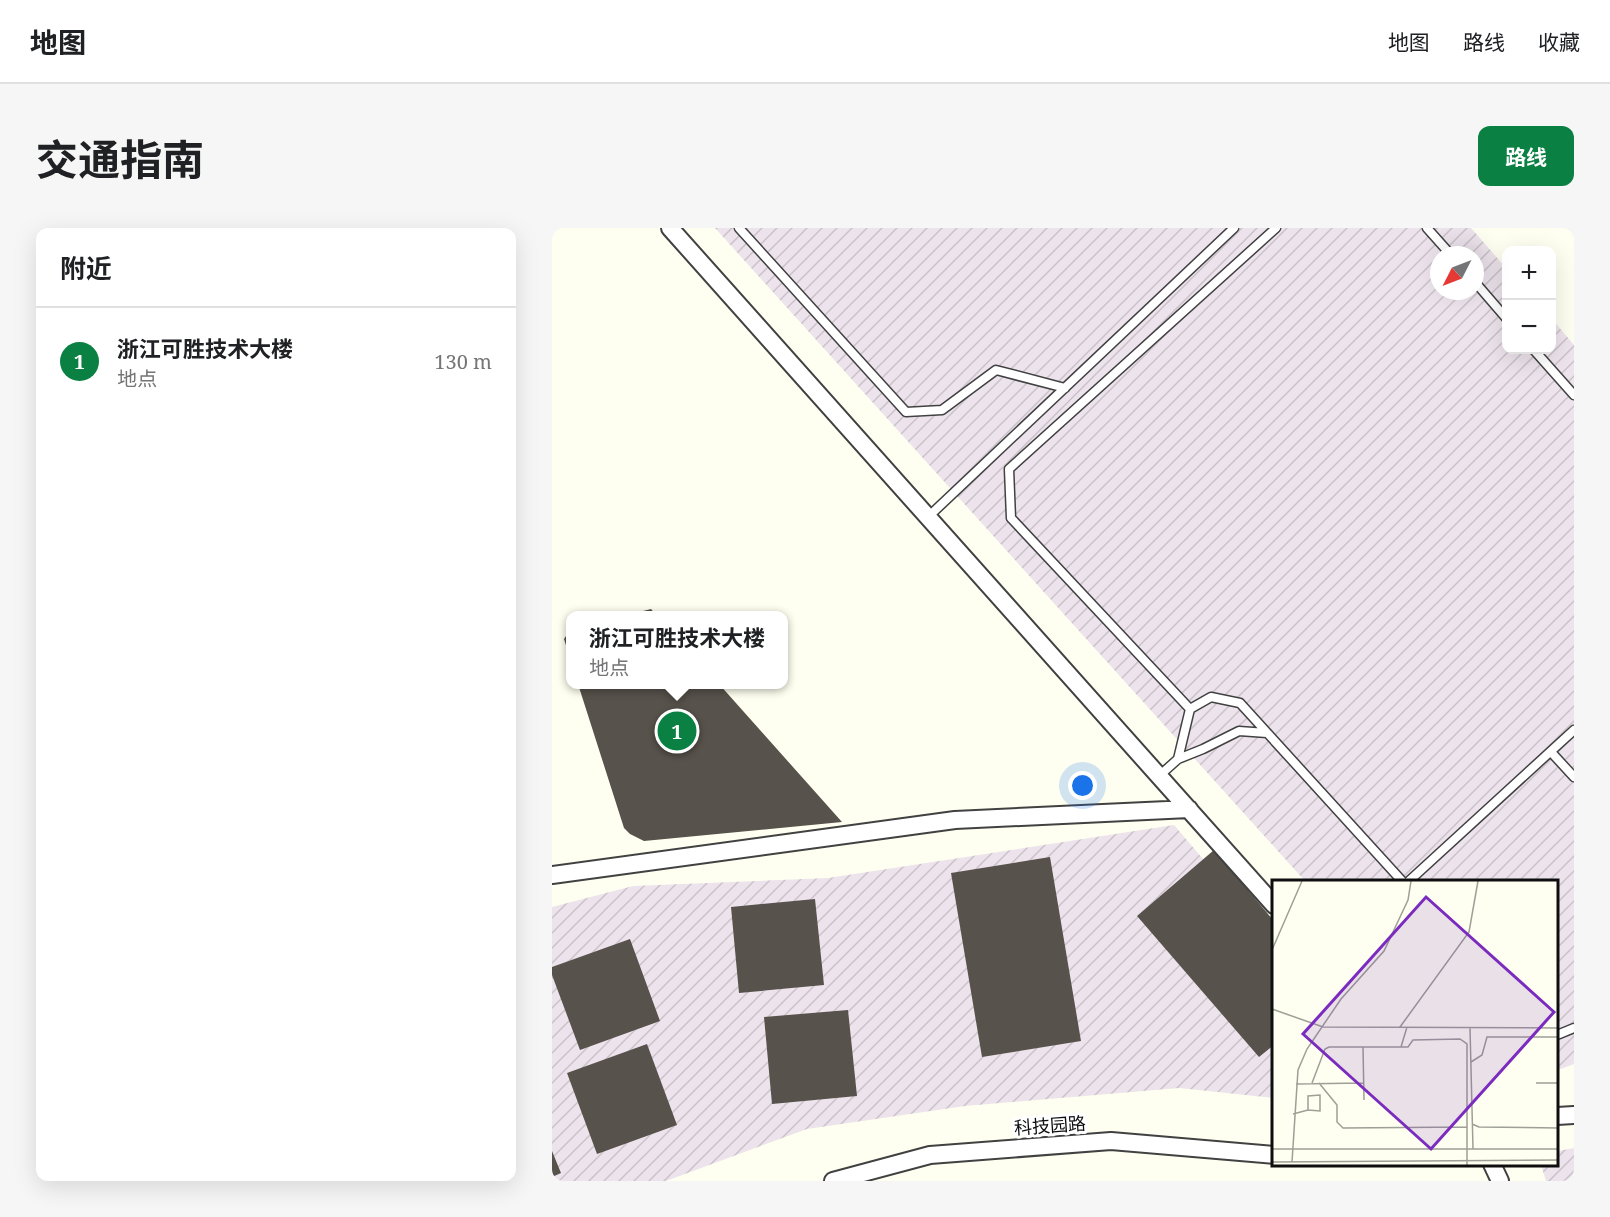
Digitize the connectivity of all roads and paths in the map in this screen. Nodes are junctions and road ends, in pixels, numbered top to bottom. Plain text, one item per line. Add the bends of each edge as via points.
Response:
1 (670, 228) edge
2 (739, 228) edge
3 (1234, 228) edge
4 (1275, 228) edge
5 (1427, 228) edge
6 (1443, 246) edge
7 (1484, 292) edge
8 (1502, 313) edge
9 (1538, 354) edge
10 (1065, 388) junction
11 (1574, 394) edge
12 (928, 517) junction
13 (1190, 709) junction
14 (1574, 730) edge
15 (1268, 733) junction
16 (1551, 752) junction
17 (1178, 759) junction
18 (1159, 776) junction
19 (1574, 777) edge
20 (1189, 809) junction
21 (552, 875) edge
22 (1401, 880) edge
23 (1410, 880) edge
24 (1272, 903) edge
25 (1574, 1028) edge
26 (1559, 1034) edge
27 (1574, 1115) edge
28 (1559, 1116) edge
29 (1272, 1155) edge
30 (1493, 1166) edge
31 (833, 1181) edge
32 (1500, 1181) edge

1 - 12 street
2 - 10 lane via 906,412 942,410 996,370
3 - 10 lane
4 - 13 lane via 1009,469 1011,518
5 - 6 lane
7 - 8 lane
9 - 11 lane
10 - 12 lane
12 - 18 street
13 - 15 lane via 1211,697 1240,703
13 - 17 lane
14 - 16 lane
15 - 17 lane via 1239,731
15 - 22 lane
16 - 19 lane
16 - 23 lane
17 - 18 lane
18 - 20 street
20 - 21 street via 955,820
20 - 24 street
25 - 26 lane
27 - 28 street
29 - 31 street, 科技园路 via 1111,1141 930,1155
30 - 32 street

